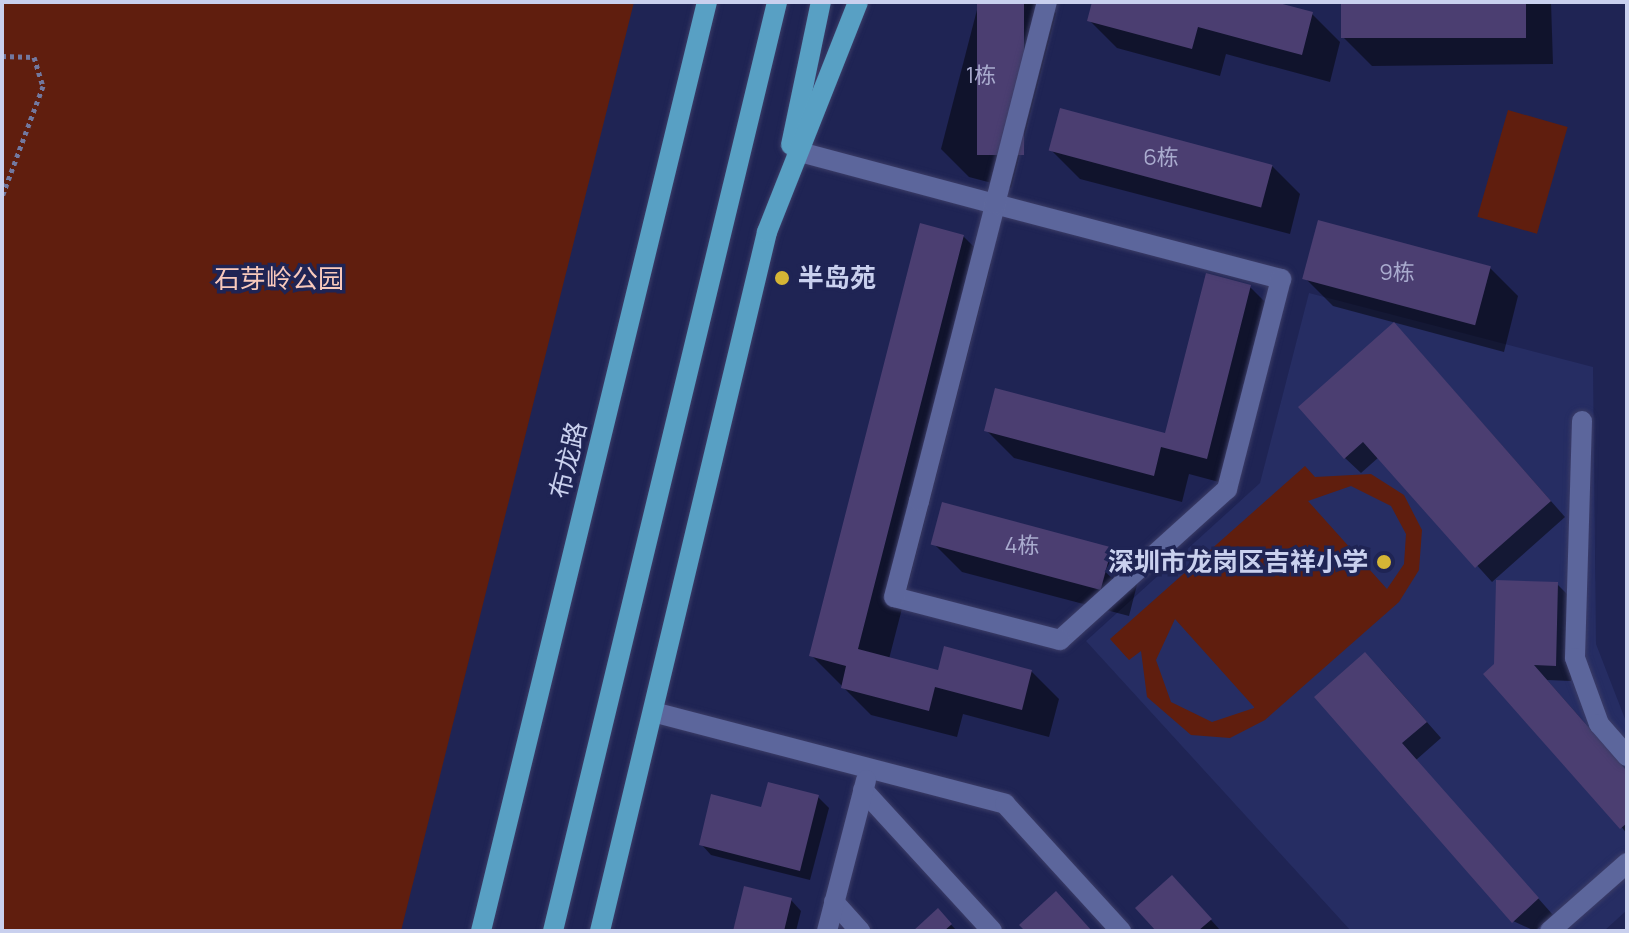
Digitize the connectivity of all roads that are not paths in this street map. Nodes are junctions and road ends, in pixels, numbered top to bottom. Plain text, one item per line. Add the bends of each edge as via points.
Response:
1 (707, 2) edge
2 (777, 2) edge
3 (821, 2) edge
4 (858, 2) edge
5 (1047, 2) edge
6 (796, 151) junction
7 (784, 177) junction
8 (995, 204) junction
9 (1582, 421) dead end
10 (653, 712) junction
11 (1627, 756) edge
12 (869, 768) junction
13 (863, 790) junction
14 (1627, 863) edge
15 (834, 902) junction
16 (481, 931) edge
17 (553, 931) edge
18 (600, 931) edge
19 (827, 931) edge
20 (860, 931) edge
21 (992, 931) edge
22 (1121, 931) edge
23 (1550, 931) edge

1 - 16 main road, 布龙路
2 - 17 main road
3 - 7 main road
4 - 6 main road
5 - 8 lane
6 - 7 main road
6 - 8 lane
7 - 10 main road
8 - 8 lane via 1281,279 1227,489 1060,640 894,597
9 - 11 lane via 1575,658 1599,724
10 - 12 lane
10 - 18 main road
12 - 13 lane
12 - 22 lane via 1005,804
13 - 15 lane
13 - 21 lane
14 - 23 lane
15 - 19 lane
15 - 20 lane

